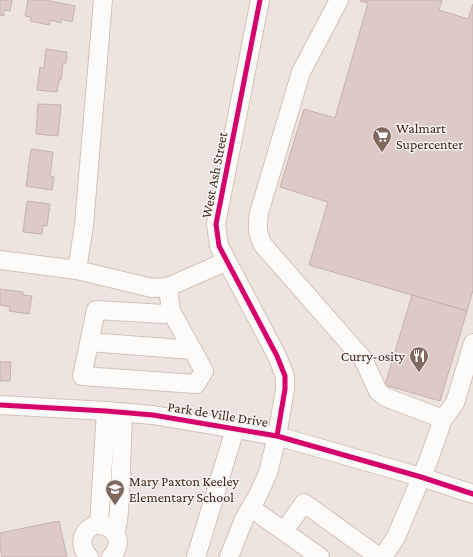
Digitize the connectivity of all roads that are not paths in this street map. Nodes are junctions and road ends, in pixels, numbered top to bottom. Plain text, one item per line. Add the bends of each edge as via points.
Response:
1 (103, 0) edge
2 (260, 0) edge
3 (339, 0) edge
4 (0, 260) edge
5 (227, 261) junction
6 (77, 270) junction
7 (168, 287) junction
8 (171, 310) junction
9 (89, 342) junction
10 (473, 343) edge
11 (193, 350) junction
12 (0, 405) edge
13 (115, 412) junction
14 (443, 419) junction
15 (235, 429) junction
16 (277, 436) junction
17 (421, 477) junction
18 (473, 494) edge
19 (251, 508) junction
20 (107, 529) junction
21 (284, 531) junction
22 (89, 557) edge
23 (111, 557) edge
24 (196, 557) edge
25 (229, 557) edge
26 (320, 557) edge
27 (379, 557) edge
28 (383, 557) edge

1 - 6 street via 84,225
2 - 5 street, West Ash Street via 216,224 219,246
3 - 14 street via 301,72 259,213 258,233 264,245 363,359 378,391 385,397
4 - 6 street
5 - 7 street
5 - 16 street, West Ash Street via 285,376
6 - 7 street via 152,288
7 - 8 street
8 - 9 street via 164,314 96,310
8 - 11 street
9 - 11 street
9 - 11 street via 82,376 196,384 204,371
10 - 14 street via 455,403
12 - 13 street, Park de Ville Drive
13 - 15 street, Park de Ville Drive via 153,415
13 - 20 street via 120,498 118,521
14 - 17 street
15 - 16 street, Park de Ville Drive
15 - 24 street
16 - 17 street, Park de Ville Drive
16 - 19 street, West Ash Street via 268,473
17 - 18 street, Park de Ville Drive
17 - 28 street via 396,537
19 - 21 street
19 - 25 street, West Ash Street
20 - 22 street via 90,528 84,534 83,550
20 - 23 street via 117,536 116,552
21 - 26 street
21 - 27 street via 304,503

